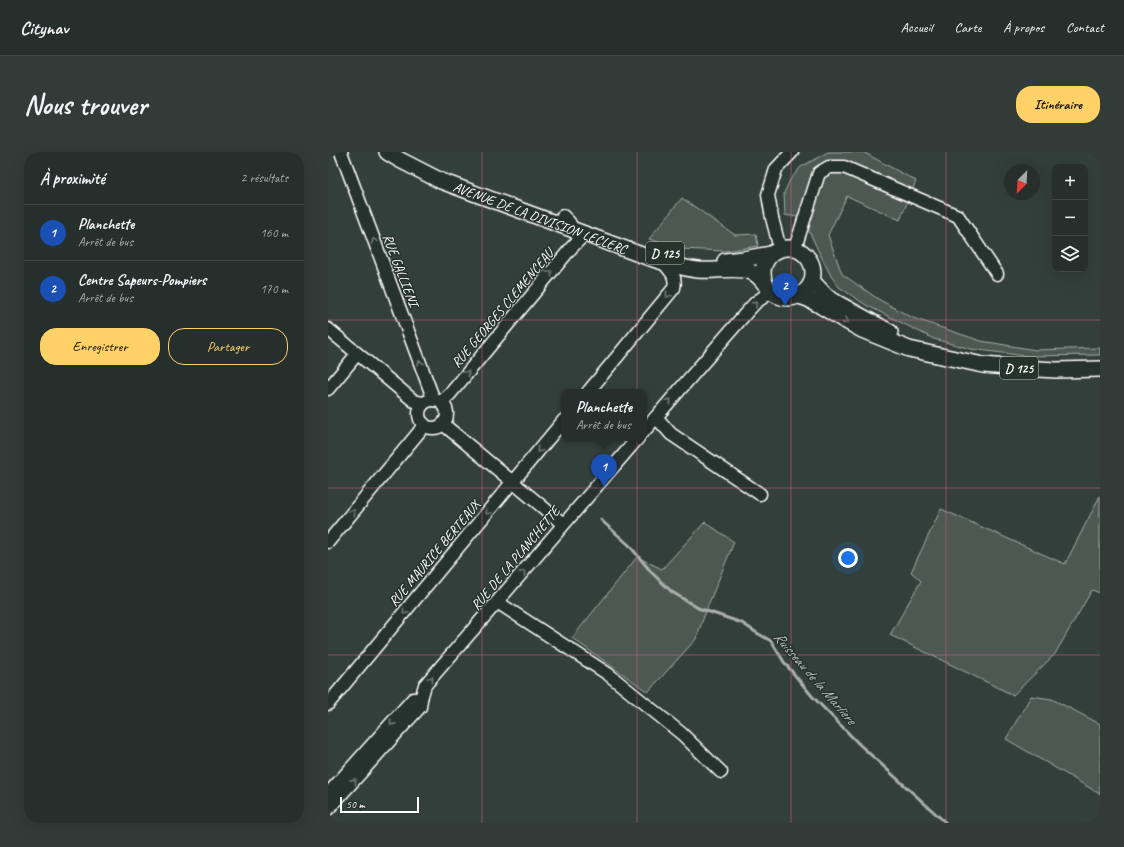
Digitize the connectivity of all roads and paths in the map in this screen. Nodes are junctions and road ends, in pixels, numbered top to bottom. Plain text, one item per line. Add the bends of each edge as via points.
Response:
1 (341, 152) edge
2 (387, 152) edge
3 (404, 152) edge
4 (792, 152) edge
5 (563, 216) junction
6 (579, 232) junction
7 (782, 250) junction
8 (663, 262) junction
9 (997, 274) dead end
10 (812, 281) junction
11 (768, 288) junction
12 (799, 296) junction
13 (328, 329) edge
14 (357, 354) junction
15 (940, 356) junction
16 (1100, 369) edge
17 (328, 389) edge
18 (590, 389) edge
19 (432, 402) junction
20 (656, 417) junction
21 (424, 424) junction
22 (443, 424) junction
23 (561, 424) edge
24 (647, 428) edge
25 (635, 441) edge
26 (512, 482) junction
27 (760, 494) dead end
28 (563, 524) junction
29 (328, 542) edge
30 (498, 602) junction
31 (421, 699) junction
32 (328, 704) edge
33 (721, 772) dead end
34 (328, 794) edge
35 (328, 810) edge

19 -> 1 street, RUE GALLIENI via 432,394
2 - 6 main road, AVENUE DE LA DIVISION LECLERC / D 125 via 441,181
3 - 5 main road, AVENUE DE LA DIVISION LECLERC / D 125 via 441,171
4 - 7 street via 776,168 768,195
5 - 6 street
5 - 7 main road, AVENUE DE LA DIVISION LECLERC / D 125 via 689,260 733,260
6 - 8 main road, AVENUE DE LA DIVISION LECLERC / D 125
19 -> 6 street, RUE GEORGES CLEMENCEAU via 450,394 572,247
7 - 9 street via 820,173 828,167 844,167 958,216
7 - 10 main road via 801,251 806,255 813,267
7 - 11 main road via 768,257 764,264 763,279
8 - 11 main road, AVENUE DE LA DIVISION LECLERC / D 125 via 698,270 748,270 760,277
8 -> 18 street via 673,274 674,288
10 - 12 main road
10 - 15 main road, D 125 via 827,297 837,303
11 - 12 main road via 782,298
20 -> 11 street
12 -> 15 main road, D 125 via 862,330 909,349
13 - 14 street
14 - 17 street
14 - 19 street via 414,401
15 - 16 main road, D 125 via 1019,368
19 - 21 street via 419,412
19 - 22 street via 446,408 447,417
20 - 24 street
20 - 27 street via 671,434
21 - 22 street via 431,428
29 -> 21 street
22 - 26 street
23 -> 26 street, RUE MAURICE BERTEAUX
25 - 28 street, RUE DE LA PLANCHETTE
26 - 28 street
26 -> 32 street, RUE MAURICE BERTEAUX
30 -> 28 street, RUE DE LA PLANCHETTE
31 -> 30 street, RUE DE LA PLANCHETTE via 425,685
30 - 33 street via 608,674 682,734
31 -> 34 street via 413,700
35 -> 31 street, RUE DE LA PLANCHETTE via 420,707

